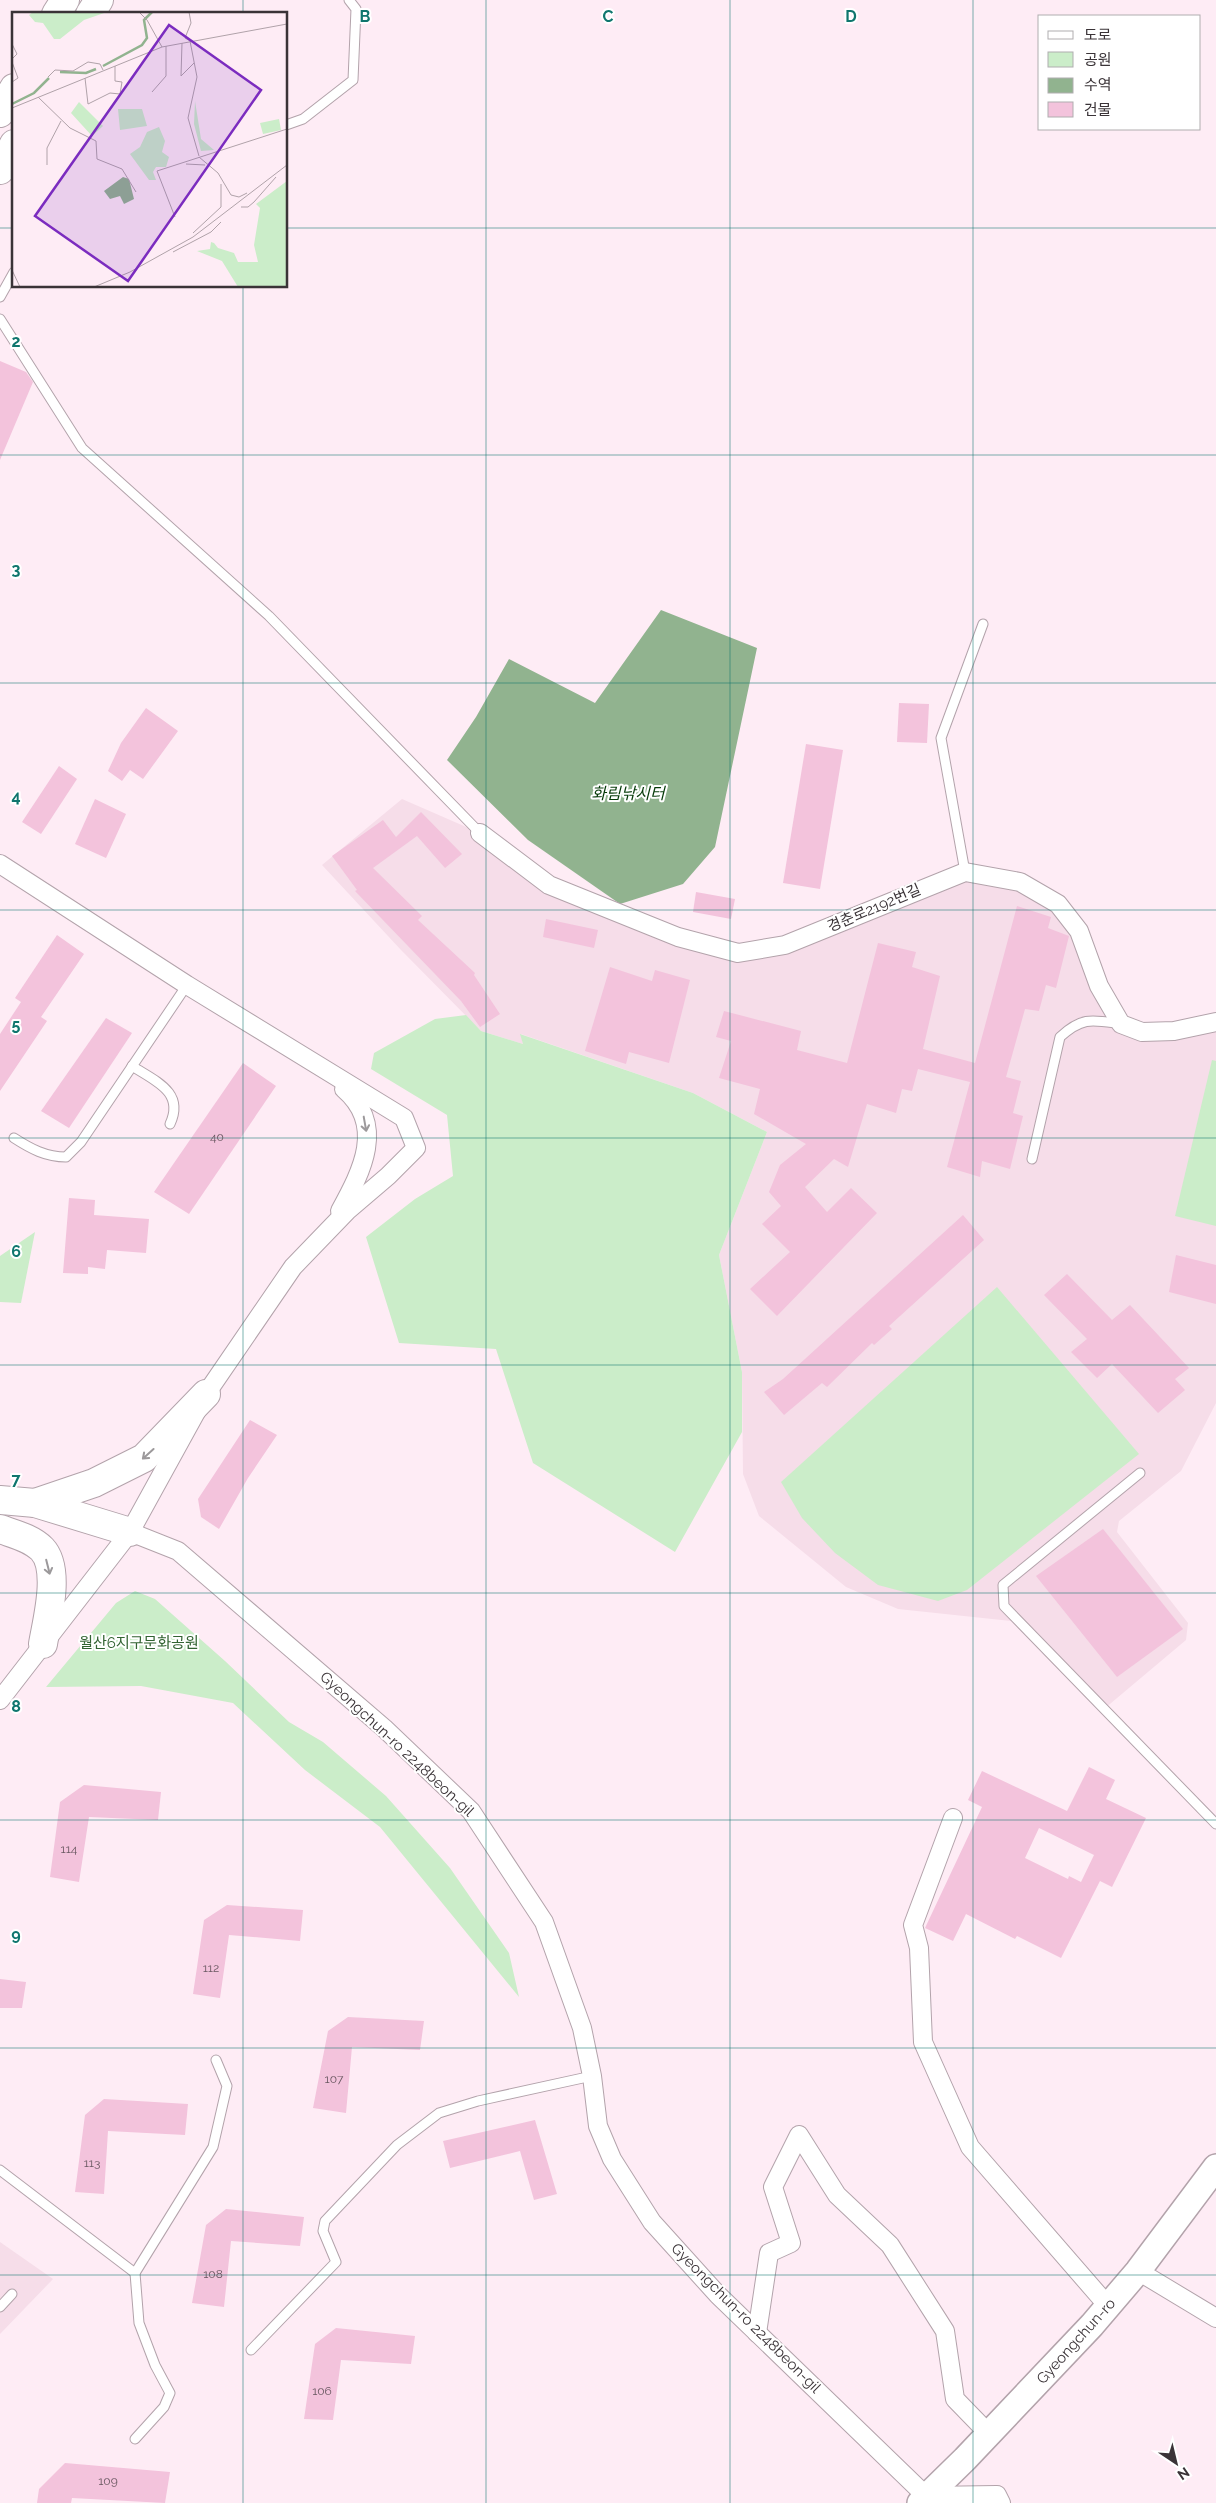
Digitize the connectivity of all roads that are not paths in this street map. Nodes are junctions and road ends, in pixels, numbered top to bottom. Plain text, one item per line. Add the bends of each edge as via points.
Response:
1 (65, 0) edge
2 (98, 0) edge
3 (348, 0) edge
4 (57, 12) edge
5 (91, 12) edge
6 (12, 92) edge
7 (0, 113) edge
8 (288, 124) edge
9 (12, 148) edge
10 (0, 170) edge
11 (12, 276) edge
12 (0, 297) edge
13 (0, 318) edge
14 (983, 624) dead end
15 (480, 833) joint
16 (0, 864) edge
17 (965, 872) junction
18 (187, 986) junction
19 (1216, 1022) edge
20 (1121, 1024) junction
21 (313, 1062) junction
22 (132, 1066) junction
23 (170, 1124) dead end
24 (14, 1138) dead end
25 (1032, 1159) dead end
26 (330, 1228) junction
27 (206, 1394) junction
28 (1140, 1473) dead end
29 (0, 1500) edge
30 (35, 1503) junction
31 (0, 1521) edge
32 (0, 1529) edge
33 (130, 1532) junction
34 (43, 1644) junction
35 (0, 1700) edge
36 (953, 1818) dead end
37 (1216, 1824) edge
38 (216, 2060) dead end
39 (592, 2076) junction
40 (1216, 2167) edge
41 (0, 2170) edge
42 (1138, 2271) junction
43 (135, 2273) junction
44 (12, 2294) dead end
45 (1108, 2306) junction
46 (0, 2307) edge
47 (1216, 2318) edge
48 (757, 2333) junction
49 (251, 2350) dead end
50 (990, 2434) junction
51 (135, 2439) dead end
52 (923, 2500) edge
53 (1002, 2503) edge

1 - 4 highway
2 - 5 highway
3 - 8 lane via 356,9 353,80 303,119
6 - 7 highway
9 - 10 highway
11 - 12 lane
13 - 15 lane via 82,448 269,616
14 - 17 lane via 941,738
15 - 17 street, 경춘로2192번길 via 549,885 678,937 738,953 785,946
16 - 18 street
17 - 20 street via 1020,882 1058,904 1079,931 1098,986
18 - 21 street
18 - 22 lane
19 - 20 street via 1142,1032
20 - 25 lane via 1091,1019 1074,1025 1060,1037
21 -> 26 street via 357,1100 366,1123 366,1156 353,1188
21 - 26 street via 404,1118 416,1148
22 - 23 lane via 166,1088 176,1112
22 - 24 lane via 81,1142 66,1157 50,1157
26 - 27 street via 293,1268
27 -> 30 highway via 144,1458 94,1483
27 - 33 street
28 - 37 lane via 1003,1585 1004,1606
29 - 30 highway
30 - 33 highway
31 - 33 highway via 44,1521
32 -> 34 highway via 27,1539 43,1550 50,1567 52,1592
33 - 34 street
33 - 39 street, Gyeongchun-ro 2248beon-gil via 178,1551 384,1728 471,1811 544,1922 582,2028
34 - 35 street
36 - 45 street via 913,1924 919,1948 923,2042 970,2147
38 - 43 lane via 227,2086 213,2147
39 - 48 street, Gyeongchun-ro 2248beon-gil via 598,2126 612,2159 652,2222
39 - 49 lane via 478,2100 440,2113 397,2145 325,2221 323,2231 336,2262
40 - 42 street, Gyeongchun-ro
41 - 43 lane
42 - 45 street, Gyeongchun-ro
42 - 47 street
43 - 51 lane via 139,2322 155,2365 170,2393 164,2407
44 - 46 lane
45 - 50 street, Gyeongchun-ro
48 - 50 street via 769,2253 791,2243 773,2187 799,2135 838,2195 890,2245 935,2315 945,2331 955,2399
48 - 52 street, Gyeongchun-ro 2248beon-gil
50 - 52 street, Gyeongchun-ro
52 - 53 street via 997,2496

